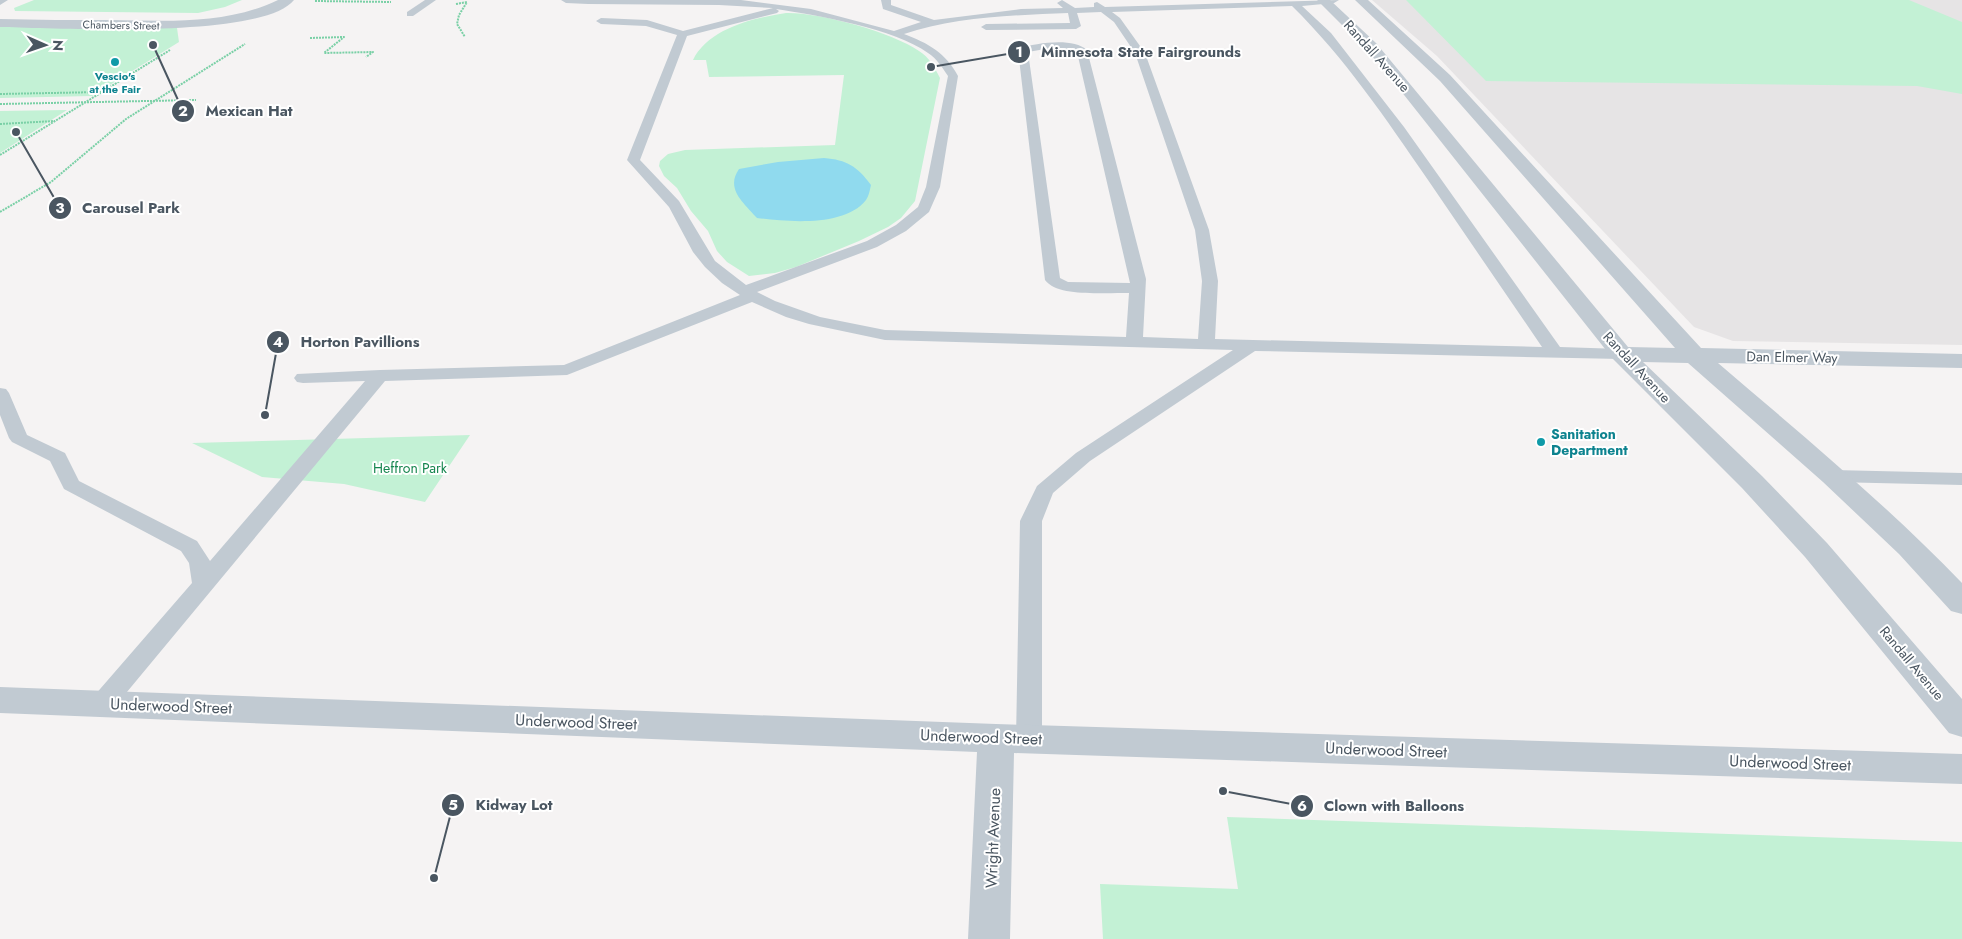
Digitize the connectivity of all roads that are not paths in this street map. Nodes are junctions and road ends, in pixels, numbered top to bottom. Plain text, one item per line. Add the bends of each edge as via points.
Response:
1 (261, 0) edge
2 (288, 0) edge
3 (566, 0) edge
4 (886, 0) edge
5 (1058, 0) edge
6 (1089, 0) edge
7 (1324, 0) edge
8 (1334, 0) edge
9 (1362, 0) edge
10 (430, 1) edge
11 (1293, 2) edge
12 (787, 7) junction
13 (1103, 9) junction
14 (1072, 10) junction
15 (237, 14) junction
16 (410, 14) dead end
17 (0, 15) edge
18 (971, 18) junction
19 (600, 21) dead end
20 (0, 23) edge
21 (934, 23) junction
22 (683, 34) junction
23 (894, 34) junction
24 (1137, 288) junction
25 (749, 293) junction
26 (1134, 342) junction
27 (1206, 344) junction
28 (1251, 346) junction
29 (1555, 353) junction
30 (1621, 354) junction
31 (1694, 355) junction
32 (1962, 361) edge
33 (380, 375) junction
34 (303, 378) dead end
35 (0, 393) edge
36 (1833, 476) junction
37 (1962, 479) edge
38 (203, 584) junction
39 (1962, 603) edge
40 (0, 700) edge
41 (103, 703) junction
42 (1962, 723) edge
43 (1013, 738) junction
44 (1962, 768) edge
45 (989, 939) edge

1 - 15 street
2 - 15 street via 269,9
3 - 12 lane via 742,3
4 - 21 lane via 886,7
5 - 14 lane
6 - 13 lane
7 - 8 lane
7 - 11 lane
7 - 30 street, Randall Avenue via 1398,78
9 - 31 street, Randall Avenue via 1445,78
10 - 16 lane
11 - 13 lane
11 - 29 lane via 1327,35 1354,68
12 - 22 lane
12 - 23 lane via 840,17
13 - 14 lane
13 - 27 lane via 1117,20 1140,53 1202,230 1210,281
14 - 18 lane
14 - 18 lane via 1076,26 971,27
15 - 17 street, Chambers Street via 176,18
15 - 20 street, Chambers Street via 192,24
18 - 21 lane
19 - 22 lane via 647,23
21 - 23 lane
22 - 25 lane via 633,160 680,211 709,264
23 - 25 lane via 914,40 933,52 947,64 953,76 933,187 924,209 901,228 872,244
24 - 24 lane via 1065,287 1053,280 1024,50 1034,46 1082,50 1138,279
24 - 26 lane
25 - 26 lane via 800,317 885,335
25 - 33 lane via 567,370
26 - 27 lane
27 - 28 lane
28 - 29 lane
28 - 43 lane via 1083,457 1044,490 1031,521
29 - 30 lane
30 - 31 street, Dan Elmer Way
30 - 42 street, Randall Avenue via 1752,482 1816,550
31 - 32 street, Dan Elmer Way
31 - 36 street, Randall Avenue
33 - 34 lane
33 - 38 lane
35 - 38 lane via 19,438 58,457 71,484 189,546 200,562
36 - 37 lane
36 - 39 street, Randall Avenue via 1910,547
38 - 41 lane
40 - 41 street, Underwood Street
41 - 43 street, Underwood Street
43 - 44 street, Underwood Street
43 - 45 street, Wright Avenue

